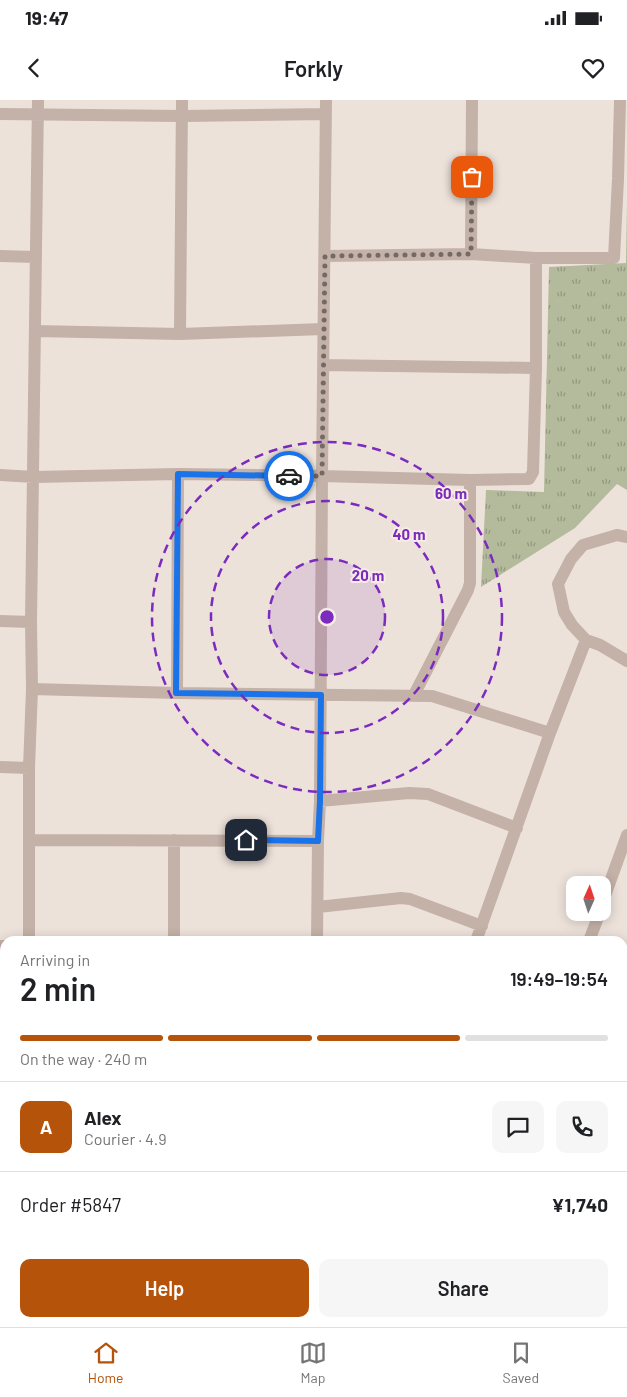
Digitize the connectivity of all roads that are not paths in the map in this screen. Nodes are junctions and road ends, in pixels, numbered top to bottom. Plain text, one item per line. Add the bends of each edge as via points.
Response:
1 (38, 100) edge
2 (182, 100) edge
3 (326, 100) edge
4 (472, 100) edge
5 (620, 100) edge
6 (0, 114) edge
7 (326, 114) junction
8 (38, 115) junction
9 (182, 116) junction
10 (623, 179) edge
11 (471, 254) junction
12 (0, 256) edge
13 (325, 256) junction
14 (35, 257) junction
15 (536, 258) junction
16 (323, 329) junction
17 (35, 331) junction
18 (180, 334) junction
19 (323, 365) junction
20 (536, 368) junction
21 (178, 474) junction
22 (0, 475) edge
23 (322, 476) junction
24 (34, 477) junction
25 (470, 480) junction
26 (627, 537) edge
27 (0, 621) edge
28 (31, 622) junction
29 (586, 640) junction
30 (627, 661) edge
31 (32, 689) junction
32 (176, 693) junction
33 (321, 695) junction
34 (414, 695) junction
35 (550, 734) junction
36 (0, 767) edge
37 (29, 768) junction
38 (320, 801) junction
39 (518, 828) junction
40 (627, 835) edge
41 (30, 840) junction
42 (174, 840) junction
43 (318, 841) junction
44 (611, 879) edge
45 (318, 907) junction
46 (597, 921) edge
47 (482, 926) junction
48 (29, 936) edge
49 (174, 936) edge
50 (318, 936) edge
51 (478, 936) edge
52 (591, 936) edge

1 - 8 street
2 - 9 street
3 - 7 street
4 - 11 street
5 - 10 street
6 - 8 street
7 - 9 street
7 - 13 street
8 - 9 street
8 - 14 street
9 - 18 street
10 - 15 street via 614,258
11 - 13 street
11 - 15 street
12 - 14 street
13 - 16 street
14 - 17 street
15 - 20 street
16 - 18 street
16 - 19 street
17 - 18 street
17 - 24 street
19 - 20 street
19 - 23 street
20 - 25 street via 533,472 529,479
21 - 23 street
21 - 24 street
21 - 32 street
22 - 24 street
23 - 25 street
23 - 33 street
24 - 28 street
25 - 34 street via 470,583
26 - 29 street via 616,535 583,546 571,559 558,584 564,612
27 - 28 street
28 - 31 street
29 - 30 street
29 - 35 street
31 - 32 street
31 - 37 street
32 - 33 street
33 - 34 street
33 - 38 street
34 - 35 street via 432,696
35 - 39 street
36 - 37 street
37 - 41 street
38 - 39 street via 428,794
38 - 43 street
39 - 47 street
40 - 44 street
41 - 42 street
41 - 48 street
42 - 43 street
42 - 49 street
43 - 45 street
45 - 47 street via 410,899
45 - 50 street
46 - 52 street
47 - 51 street

